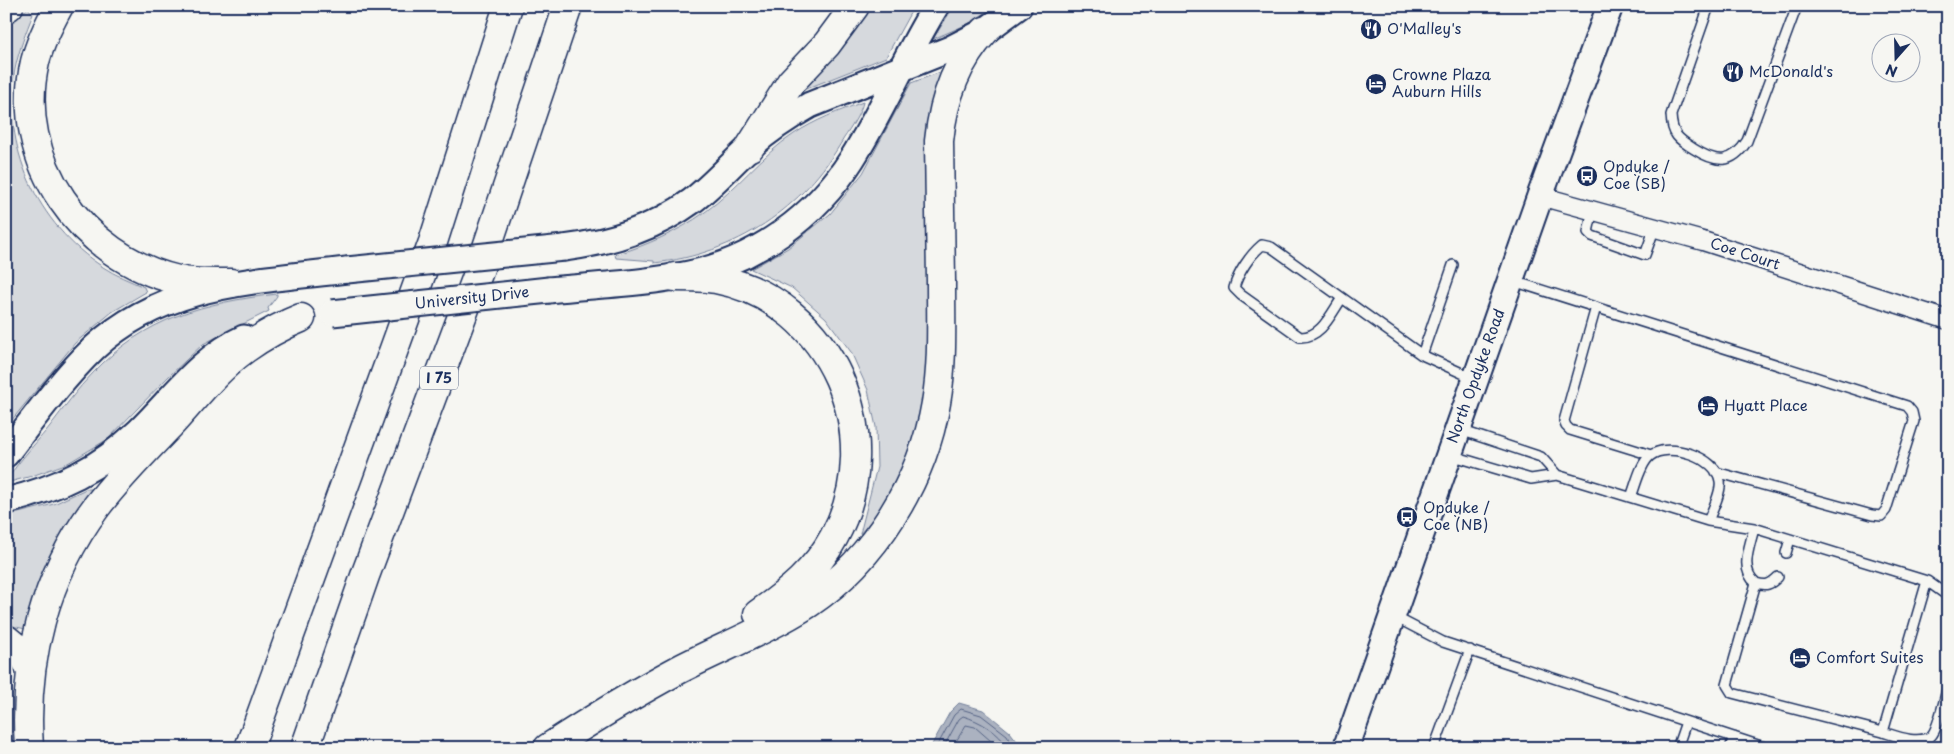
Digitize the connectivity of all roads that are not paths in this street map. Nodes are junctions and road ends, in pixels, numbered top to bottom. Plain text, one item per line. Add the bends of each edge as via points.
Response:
1 (59, 6) edge
2 (508, 6) edge
3 (568, 6) edge
4 (855, 6) edge
5 (936, 6) edge
6 (1019, 6) edge
7 (1610, 6) edge
8 (1709, 6) edge
9 (1797, 6) edge
10 (985, 31) junction
11 (901, 68) junction
12 (750, 147) junction
13 (1540, 196) junction
14 (1593, 210) junction
15 (1655, 227) junction
16 (1453, 265) dead end
17 (675, 277) junction
18 (1510, 280) junction
19 (231, 284) junction
20 (1342, 298) junction
21 (1596, 307) junction
22 (301, 318) junction
23 (1948, 320) edge
24 (1422, 355) junction
25 (1475, 380) junction
26 (1457, 429) junction
27 (6, 454) edge
28 (1448, 454) junction
29 (1651, 455) junction
30 (1716, 472) junction
31 (1557, 475) junction
32 (1631, 498) junction
33 (6, 501) edge
34 (1708, 522) junction
35 (1754, 528) junction
36 (1790, 539) junction
37 (1786, 553) dead end
38 (1778, 577) dead end
39 (1927, 581) junction
40 (1756, 583) junction
41 (1948, 596) edge
42 (1393, 616) junction
43 (6, 639) edge
44 (1470, 650) junction
45 (30, 669) junction
46 (679, 670) junction
47 (1948, 686) edge
48 (1686, 722) junction
49 (1884, 732) junction
50 (1734, 737) junction
51 (29, 748) edge
52 (250, 748) edge
53 (305, 748) edge
54 (548, 748) edge
55 (1346, 748) edge
56 (1434, 748) edge
57 (1677, 748) edge
58 (1730, 748) edge
59 (1767, 748) edge

1 - 19 highway via 35,62 30,103 35,144 60,199 87,231 140,266 179,280
2 - 52 highway via 432,242
3 - 53 highway, I 75 via 479,271 366,572
4 - 12 highway via 827,44 791,82
5 - 11 main road, University Drive
6 - 10 main road
7 - 13 main road, North Opdyke Road
8 - 9 lane via 1671,115 1672,128 1680,140 1706,157 1720,160 1740,152 1747,141
10 - 11 main road
10 - 46 highway via 962,60 948,92 941,122 941,361 931,427 916,468 898,505 873,542 828,588 777,622
11 - 12 main road via 810,105
11 - 17 main road, University Drive via 852,158 824,197 804,216 760,248 729,262
12 - 19 main road, bridge via 709,187 673,214 649,227 612,240
13 - 14 street, Coe Court
13 - 18 main road, North Opdyke Road
14 - 15 street, Coe Court
14 - 15 lane via 1588,226 1592,236 1645,255
15 - 23 street, Coe Court
16 - 24 lane
17 - 22 main road, University Drive, bridge
17 - 46 highway via 716,279 737,285 792,316 821,346 841,380 853,419 855,441 853,482 848,502 835,537 814,568 785,595
18 - 21 lane
18 - 25 main road, North Opdyke Road
19 - 27 main road via 167,301 113,333 79,363
20 - 20 lane via 1271,247 1262,245 1255,250 1236,279 1234,288 1300,337 1317,333
20 - 24 lane
21 - 29 lane via 1564,421 1570,430
21 - 30 lane via 1906,406 1912,412 1914,421 1886,510 1881,516
22 - 33 main road, University Drive via 260,331 221,352 186,381 123,445 86,472 49,489
22 - 45 highway via 263,336 228,363 111,488 73,542 54,582 39,626
24 - 25 lane
25 - 26 main road, North Opdyke Road
26 - 28 main road, North Opdyke Road
26 - 31 lane via 1541,457
28 - 31 lane via 1531,479
28 - 42 main road, North Opdyke Road
29 - 30 lane via 1665,449 1674,450 1707,461
29 - 32 lane
30 - 34 lane via 1720,487
31 - 32 lane
32 - 34 lane
34 - 35 lane
35 - 36 lane
35 - 40 lane via 1746,562 1749,577
36 - 37 lane
36 - 39 lane
38 - 40 lane via 1766,586
39 - 41 lane
39 - 49 lane
40 - 49 lane via 1727,685 1732,693
42 - 44 lane via 1443,642
42 - 55 main road, North Opdyke Road
43 - 45 highway via 22,652
44 - 48 lane
44 - 56 lane
45 - 51 highway
46 - 54 highway
47 - 49 lane via 1931,736 1906,738
48 - 50 lane
48 - 57 lane
50 - 58 lane
50 - 59 lane

